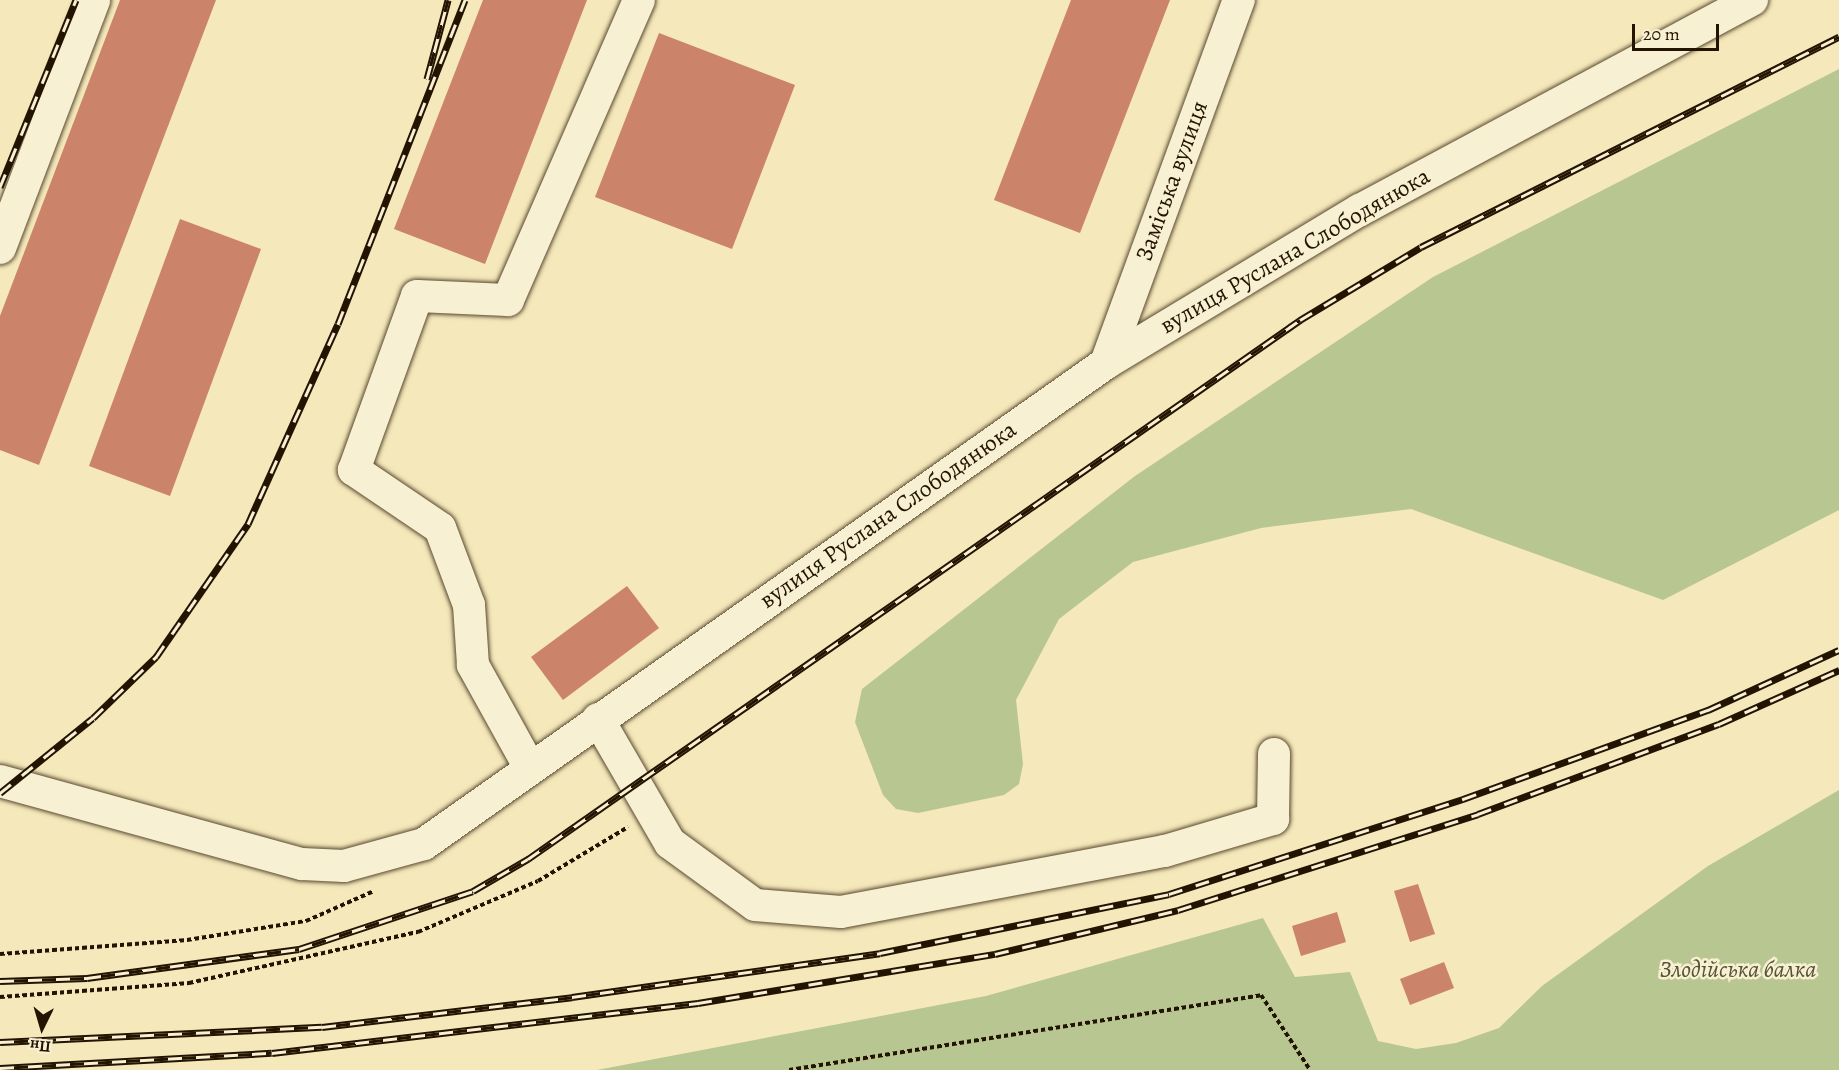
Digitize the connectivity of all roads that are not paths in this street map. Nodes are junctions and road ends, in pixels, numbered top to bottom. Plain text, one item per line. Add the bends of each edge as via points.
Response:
1 (94, 0) edge
2 (639, 0) edge
3 (1239, 0) edge
4 (1752, 0) edge
5 (0, 248) edge
6 (1106, 363) junction
7 (598, 718) junction
8 (1274, 754) dead end
9 (530, 768) junction
10 (0, 781) edge

1 - 5 street
2 - 9 street via 508,300 417,296 354,470 440,528 469,605 473,665
3 - 6 street, Заміська вулиця
4 - 6 street, вулиця Руслана Слободянюка via 1360,210
6 - 7 street, вулиця Руслана Слободянюка
7 - 8 street via 670,843 755,905 841,912 1165,851 1273,819
7 - 9 street, вулиця Руслана Слободянюка
9 - 10 street, вулиця Руслана Слободянюка via 424,844 344,866 259,854

